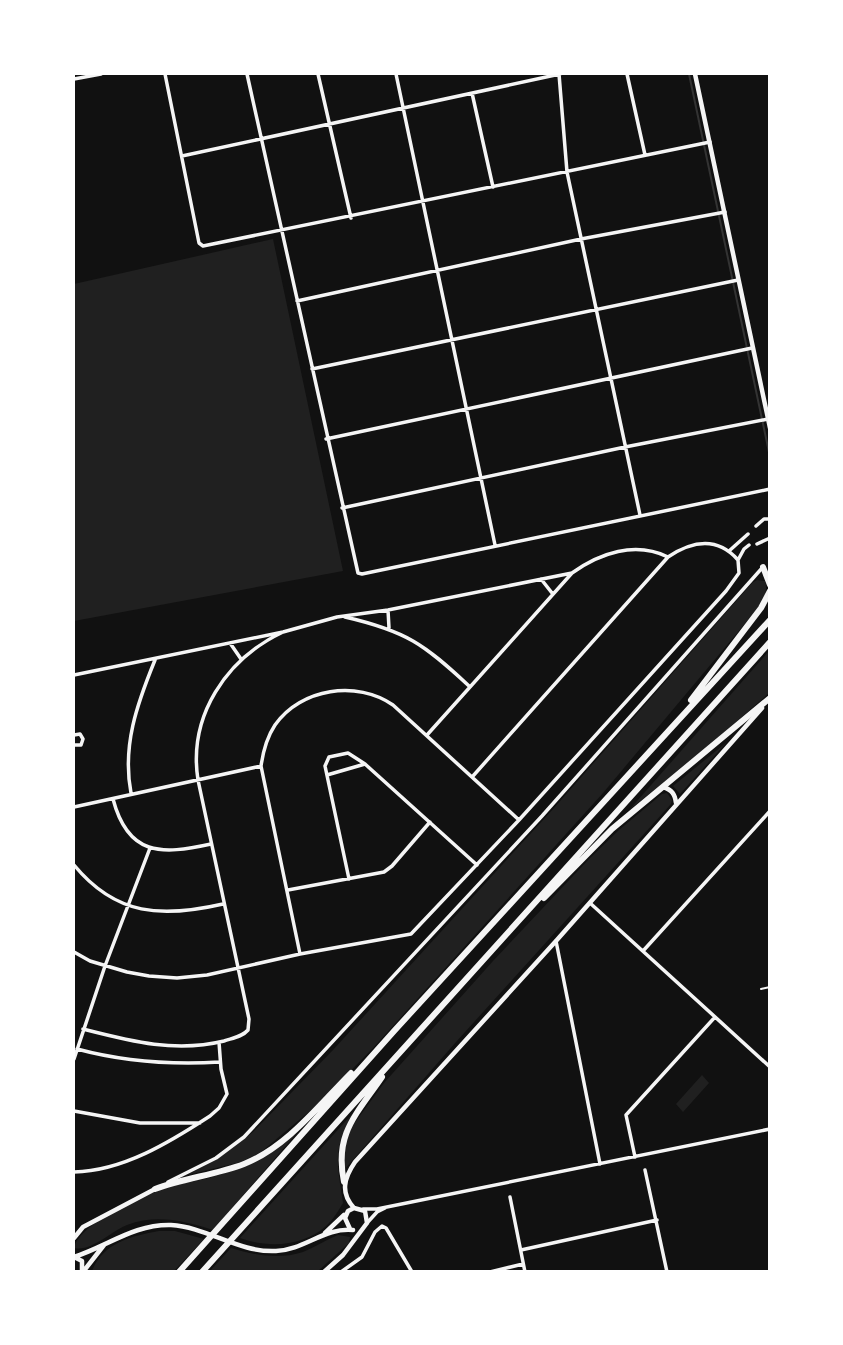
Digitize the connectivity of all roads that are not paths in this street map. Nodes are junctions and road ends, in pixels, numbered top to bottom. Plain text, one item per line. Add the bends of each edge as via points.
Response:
1 (101, 74) edge
2 (165, 74) edge
3 (247, 74) edge
4 (318, 74) edge
5 (396, 74) edge
6 (559, 74) edge
7 (627, 74) edge
8 (695, 74) edge
9 (74, 79) edge
10 (472, 93) junction
11 (403, 107) junction
12 (330, 124) junction
13 (261, 138) junction
14 (708, 143) junction
15 (645, 155) junction
16 (182, 156) junction
17 (567, 172) junction
18 (493, 188) junction
19 (424, 203) junction
20 (723, 213) junction
21 (351, 218) junction
22 (282, 231) junction
23 (581, 239) junction
24 (438, 270) junction
25 (737, 280) junction
26 (297, 301) junction
27 (596, 309) junction
28 (453, 339) junction
29 (752, 348) junction
30 (312, 369) junction
31 (610, 378) junction
32 (467, 408) junction
33 (766, 419) junction
34 (769, 428) edge
35 (326, 439) junction
36 (625, 447) junction
37 (481, 478) junction
38 (769, 489) edge
39 (342, 508) junction
40 (640, 515) junction
41 (769, 519) edge
42 (757, 526) dead end
43 (748, 534) dead end
44 (769, 538) edge
45 (757, 544) dead end
46 (495, 545) junction
47 (749, 545) dead end
48 (729, 551) junction
49 (668, 557) junction
50 (738, 560) junction
51 (769, 560) edge
52 (763, 568) junction
53 (572, 573) junction
54 (541, 579) junction
55 (769, 584) edge
56 (769, 591) edge
57 (552, 593) junction
58 (388, 610) junction
59 (343, 616) junction
60 (769, 620) edge
61 (389, 628) junction
62 (283, 632) junction
63 (769, 642) edge
64 (230, 643) junction
65 (155, 659) junction
66 (241, 659) junction
67 (74, 675) edge
68 (469, 686) junction
69 (769, 699) edge
70 (74, 735) edge
71 (664, 735) junction
72 (427, 736) junction
73 (74, 745) edge
74 (365, 764) junction
75 (261, 766) junction
76 (327, 775) junction
77 (473, 776) junction
78 (198, 780) junction
79 (663, 787) junction
80 (131, 793) junction
81 (113, 799) junction
82 (676, 804) junction
83 (74, 807) edge
84 (769, 811) edge
85 (519, 820) junction
86 (430, 822) junction
87 (211, 844) junction
88 (150, 848) junction
89 (74, 865) edge
90 (477, 865) junction
91 (349, 879) junction
92 (287, 890) junction
93 (590, 903) junction
94 (224, 904) junction
95 (129, 906) junction
96 (556, 941) junction
97 (643, 951) junction
98 (74, 953) edge
99 (300, 954) junction
100 (106, 966) junction
101 (237, 968) junction
102 (469, 974) junction
103 (769, 987) edge
104 (761, 989) dead end
105 (715, 1017) junction
106 (83, 1029) junction
107 (395, 1030) junction
108 (219, 1042) junction
109 (77, 1049) junction
110 (74, 1059) edge
111 (393, 1059) junction
112 (220, 1062) junction
113 (769, 1067) edge
114 (74, 1111) edge
115 (200, 1123) junction
116 (769, 1129) edge
117 (635, 1157) junction
118 (600, 1164) junction
119 (645, 1170) dead end
120 (74, 1172) edge
121 (344, 1182) junction
122 (155, 1189) junction
123 (510, 1197) dead end
124 (390, 1206) junction
125 (355, 1208) junction
126 (362, 1209) junction
127 (348, 1212) junction
128 (657, 1220) junction
129 (367, 1223) junction
130 (353, 1230) junction
131 (360, 1230) junction
132 (322, 1236) junction
133 (74, 1238) edge
134 (107, 1242) junction
135 (521, 1250) junction
136 (74, 1256) edge
137 (523, 1264) junction
138 (83, 1272) edge
139 (179, 1272) edge
140 (202, 1272) edge
141 (324, 1272) edge
142 (341, 1272) edge
143 (412, 1272) edge
144 (490, 1272) edge
145 (525, 1272) edge
146 (667, 1272) edge

1 - 9 street
2 - 16 street
3 - 13 street
4 - 12 street
5 - 11 street
6 - 10 street
6 - 17 street
7 - 15 street
8 - 14 street
10 - 11 street
10 - 18 street
11 - 12 street
11 - 19 street
12 - 13 street
12 - 21 street
13 - 16 street
13 - 22 street
14 - 15 street
14 - 20 street
15 - 17 street
16 - 22 street via 203,247
17 - 18 street
17 - 23 street
18 - 19 street
19 - 21 street
19 - 24 street
20 - 23 street
20 - 25 street
21 - 22 street
22 - 26 street
23 - 24 street
23 - 27 street
24 - 26 street
24 - 28 street
25 - 27 street
25 - 29 street
26 - 30 street
27 - 28 street
27 - 31 street
28 - 30 street
28 - 32 street
29 - 31 street
29 - 33 street
30 - 35 street
31 - 32 street
31 - 36 street
32 - 35 street
32 - 37 street
33 - 34 street
33 - 36 street
35 - 39 street
36 - 37 street
36 - 40 street
37 - 39 street
37 - 46 street
38 - 40 street
39 - 46 street via 358,573
40 - 46 street
41 - 42 street
43 - 48 street
44 - 45 street
47 - 50 street
48 - 49 street via 703,542
48 - 50 street
49 - 53 street via 650,551 619,551 597,557
49 - 77 street
50 - 85 street via 739,573 726,591
51 - 52 street
52 - 55 highway
52 - 122 street via 542,816 244,1137 216,1158
53 - 54 street
53 - 57 street
54 - 57 street
54 - 58 street
56 - 71 highway via 761,608
57 - 68 street
58 - 59 street
58 - 61 street
59 - 61 street
59 - 62 street
60 - 71 highway
61 - 68 street via 422,645
62 - 64 street
62 - 66 street
63 - 102 highway
64 - 65 street
64 - 66 street
65 - 67 street
65 - 80 street via 132,725 127,762
66 - 78 street via 203,715 196,751
68 - 72 street
69 - 79 highway
69 - 82 street
70 - 73 street via 83,739 81,745
71 - 107 highway
72 - 75 street via 381,697 338,690 305,701 284,715 267,741
72 - 77 street
74 - 76 street
74 - 76 street via 353,754 333,755 326,761
74 - 86 street
75 - 78 street
75 - 92 street
76 - 91 street
77 - 85 street
78 - 80 street
78 - 87 street
79 - 82 street via 676,796
79 - 102 highway via 594,846
80 - 81 street
81 - 83 street
81 - 88 street via 129,834
82 - 93 street
84 - 97 street
85 - 90 street
86 - 90 street
86 - 91 street via 389,869
87 - 88 street via 177,850
87 - 94 street
88 - 95 street
89 - 95 street via 108,897
90 - 99 street via 411,934
91 - 92 street
92 - 99 street
93 - 96 street
93 - 97 street
94 - 95 street via 174,913
94 - 101 street
95 - 100 street
96 - 118 street
96 - 121 street via 362,1154
97 - 105 street
98 - 100 street
99 - 101 street
100 - 101 street via 164,978
100 - 106 street
101 - 108 street via 249,1026 245,1034
102 - 111 highway
103 - 104 lane
105 - 113 street
105 - 117 street via 626,1115
106 - 108 street via 162,1046
106 - 109 street
107 - 122 highway via 287,1137 263,1154 225,1170
107 - 139 highway
108 - 112 street
109 - 110 street
109 - 112 street via 155,1064
111 - 121 highway via 346,1133 340,1153
111 - 140 highway
112 - 115 street via 227,1094 219,1108
114 - 115 street via 140,1124
115 - 120 street via 128,1161
116 - 117 street
117 - 118 street
118 - 124 street
119 - 128 street
121 - 125 street
122 - 133 street via 83,1227
123 - 135 street
124 - 126 street
124 - 129 street
125 - 126 street
125 - 127 street
126 - 129 street
127 - 130 street via 345,1222
127 - 132 street
128 - 135 street
128 - 146 street
129 - 131 street
130 - 131 street
130 - 132 street
131 - 141 street via 344,1255
132 - 134 street via 286,1251 265,1251 173,1226 152,1226
134 - 136 street
134 - 138 street
135 - 137 street
136 - 138 street via 82,1261
137 - 144 street
137 - 145 street
142 - 143 street via 362,1257 382,1226

